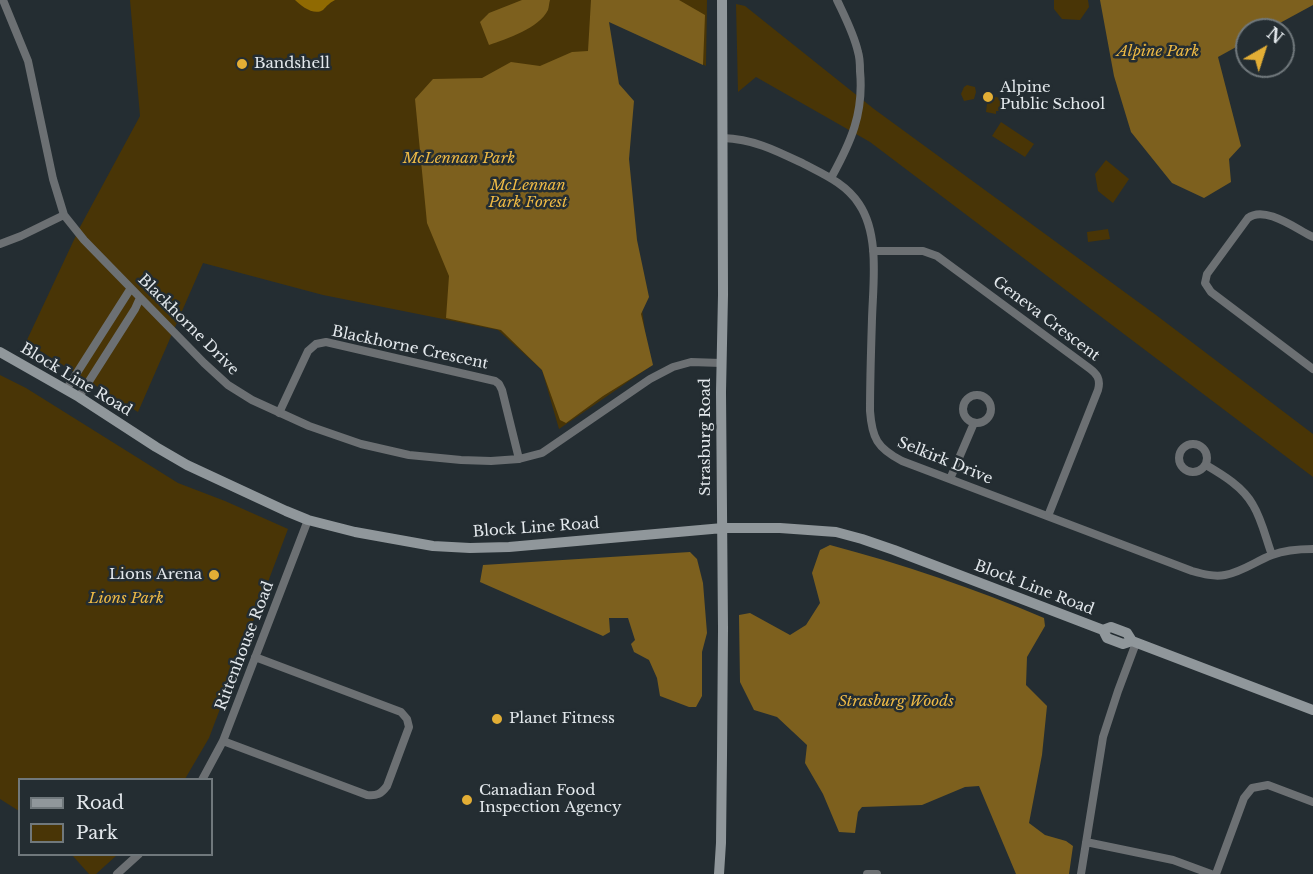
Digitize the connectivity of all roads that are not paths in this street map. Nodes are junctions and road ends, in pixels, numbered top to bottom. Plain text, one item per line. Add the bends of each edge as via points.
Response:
1 (3, 0) edge
2 (722, 0) edge
3 (837, 0) edge
4 (723, 138) junction
5 (831, 178) junction
6 (64, 214) junction
7 (1313, 237) edge
8 (0, 244) edge
9 (873, 250) junction
10 (131, 288) junction
11 (140, 298) junction
12 (0, 352) edge
13 (721, 363) junction
14 (1313, 369) edge
15 (66, 390) junction
16 (79, 397) junction
17 (279, 413) junction
18 (974, 423) dead end
19 (519, 459) junction
20 (1206, 465) dead end
21 (950, 479) junction
22 (1048, 516) junction
23 (309, 519) junction
24 (723, 528) junction
25 (1313, 549) edge
26 (1272, 555) junction
27 (1134, 642) junction
28 (255, 657) junction
29 (1313, 710) edge
30 (223, 741) junction
31 (203, 778) edge
32 (1313, 802) edge
33 (1086, 842) junction
34 (138, 856) edge
35 (117, 874) edge
36 (718, 874) edge
37 (867, 874) edge
38 (877, 874) edge
39 (1081, 874) edge
40 (1214, 874) edge

1 - 6 street, Blackhorne Drive via 28,61
2 - 4 street, Strasburg Road
3 - 5 street via 858,53 861,82 855,128
4 - 5 street, Selkirk Drive via 765,145
4 - 13 street, Strasburg Road
5 - 9 street, Selkirk Drive via 847,189 867,217
6 - 8 street
6 - 10 street, Blackhorne Drive
7 - 14 street via 1269,214 1252,215 1207,274 1205,283 1211,292
9 - 21 street, Selkirk Drive via 871,429 875,440 890,455
9 - 22 street, Geneva Crescent via 923,251 946,261 1099,378 1098,390
10 - 11 street, Blackhorne Drive
10 - 15 street
11 - 16 street
11 - 17 street, Blackhorne Drive via 228,385
12 - 15 street, Block Line Road
13 - 19 street, Blackhorne Drive via 691,362 673,367 542,453
13 - 24 street, Strasburg Road
15 - 16 street, Block Line Road
16 - 23 street, Block Line Road via 188,465
17 - 19 street, Blackhorne Drive via 330,434 409,455 461,460
17 - 19 street, Blackhorne Crescent via 308,351 326,342 495,381 502,390
18 - 21 street
20 - 26 street via 1253,504
21 - 22 street, Selkirk Drive
22 - 26 street, Selkirk Drive via 1206,574 1227,575
23 - 24 street, Block Line Road via 355,532 433,546 470,548
23 - 28 street, Rittenhouse Road
24 - 27 street, Block Line Road via 813,530 862,539 1103,630 1112,627 1127,633
24 - 36 street, Strasburg Road via 723,756
25 - 26 street, Selkirk Drive
27 - 29 street, Block Line Road
27 - 33 street via 1103,737
28 - 30 street, Rittenhouse Road
28 - 30 street via 401,712 409,728 391,776 382,793 368,795
30 - 31 street, Rittenhouse Road
32 - 40 street via 1268,785 1252,788 1244,798
33 - 39 street
33 - 40 street
34 - 35 street
37 - 38 street

